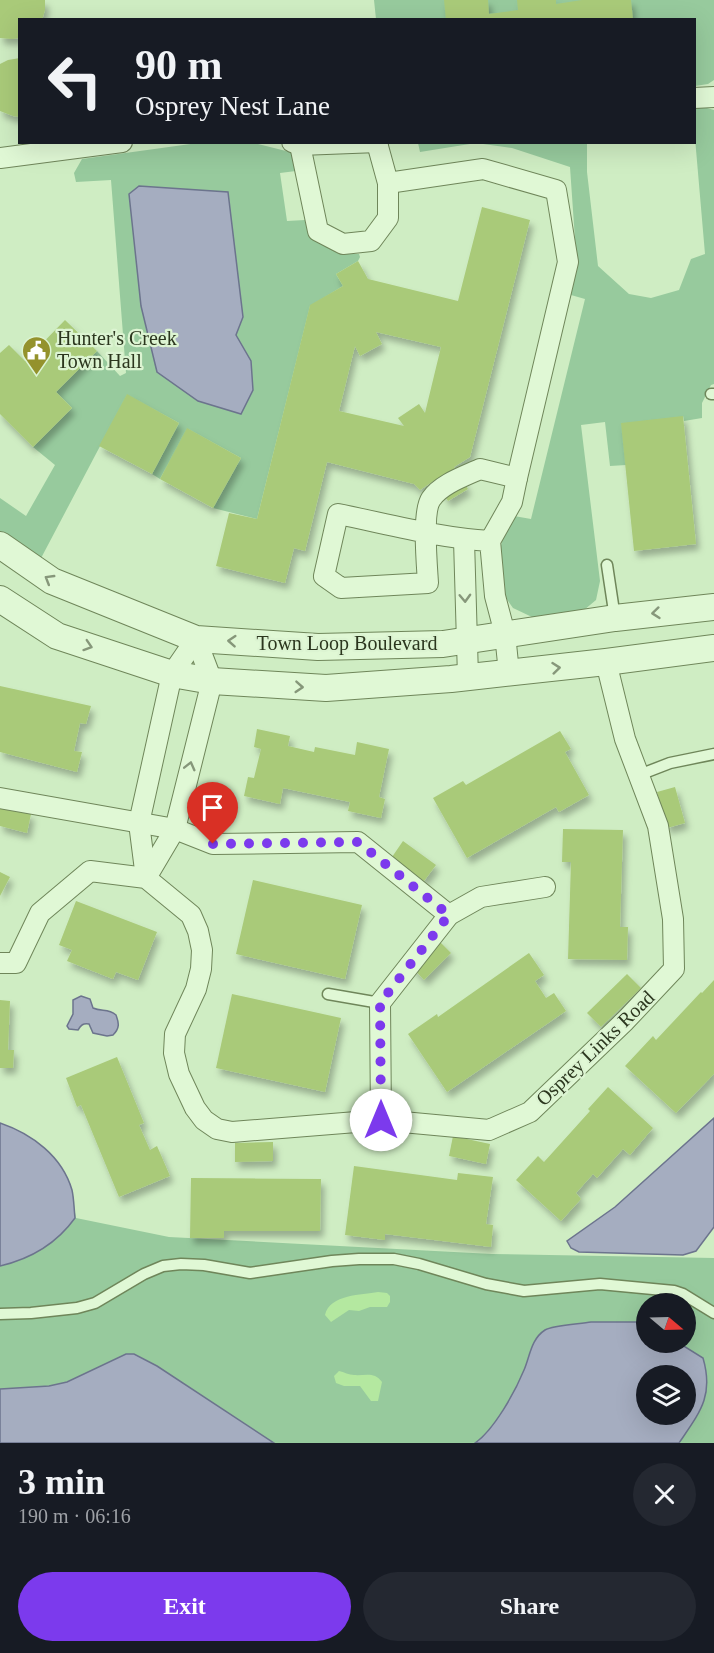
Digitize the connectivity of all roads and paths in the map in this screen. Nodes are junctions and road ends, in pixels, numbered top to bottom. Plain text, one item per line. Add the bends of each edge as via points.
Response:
1 (714, 97) edge
2 (696, 98) edge
3 (107, 144) edge
4 (296, 144) edge
5 (377, 144) edge
6 (0, 158) edge
7 (388, 183) junction
8 (517, 478) junction
9 (426, 532) junction
10 (464, 540) junction
11 (490, 541) junction
12 (0, 545) edge
13 (607, 566) dead end
14 (0, 599) edge
15 (714, 607) edge
16 (615, 618) junction
17 (505, 634) junction
18 (196, 639) junction
19 (466, 640) junction
20 (714, 648) edge
21 (606, 662) junction
22 (509, 673) junction
23 (172, 674) junction
24 (468, 677) junction
25 (212, 681) junction
26 (714, 754) edge
27 (639, 775) junction
28 (0, 798) edge
29 (139, 823) junction
30 (175, 829) junction
31 (146, 878) junction
32 (545, 887) dead end
33 (449, 915) junction
34 (0, 963) edge
35 (328, 994) dead end
36 (380, 1003) junction
37 (381, 1120) junction
38 (714, 1313) edge
39 (0, 1314) edge

1 - 2 street
3 - 6 street
4 - 7 street via 318,231 343,244 371,241 388,218
5 - 7 street
7 - 8 street via 483,169 556,190 568,262
8 - 9 street via 480,470 441,489 430,500
8 - 11 street via 512,502
9 - 9 street via 338,514 324,576 341,588 428,584
9 - 10 street
10 - 11 street
10 -> 19 street
11 - 17 street via 495,596
18 -> 12 street, Town Loop Boulevard via 52,581
13 - 16 lane
14 -> 23 street, Town Loop Boulevard via 57,636
15 -> 16 street, Town Loop Boulevard
16 - 17 street, Town Loop Boulevard
17 - 19 street, Town Loop Boulevard
17 - 22 street
19 -> 18 street, Town Loop Boulevard via 318,647
18 - 23 street
18 - 25 street
19 - 24 street
20 - 21 street, Town Loop Boulevard
22 -> 21 street, Town Loop Boulevard
21 - 27 street, Osprey Links Road via 625,739
22 - 24 street, Town Loop Boulevard
23 - 25 street, Town Loop Boulevard
23 - 29 street
25 -> 24 street, Town Loop Boulevard via 326,688
30 -> 25 street
26 - 27 lane via 670,763
27 - 37 street, Osprey Links Road via 658,826 673,919 675,969 530,1112 489,1130
28 - 29 street
29 - 30 street
29 - 31 street
30 - 31 street
30 - 33 street via 213,844 358,842
31 - 34 street via 90,871 40,913 16,963
31 - 37 street, Osprey Links Road via 191,915 198,931 201,969 175,1034 174,1053 187,1093 204,1120 217,1129 232,1132
32 - 33 street via 481,897
33 - 36 street
35 - 36 lane
36 - 37 street
38 - 39 lane via 674,1291 600,1284 524,1291 475,1282 420,1264 359,1259 250,1273 204,1265 163,1266 95,1303

